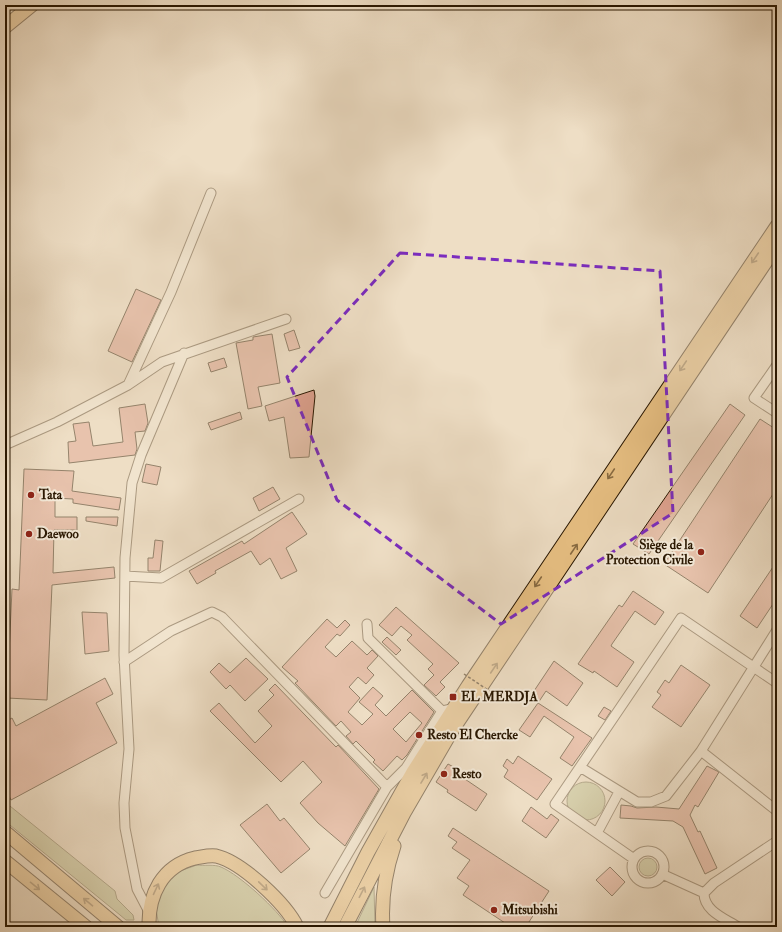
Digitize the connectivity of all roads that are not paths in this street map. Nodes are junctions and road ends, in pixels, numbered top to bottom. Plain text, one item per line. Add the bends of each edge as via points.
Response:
1 (32, 5) edge
2 (5, 27) edge
3 (211, 193) dead end
4 (777, 226) edge
5 (775, 252) edge
6 (286, 318) dead end
7 (184, 352) junction
8 (777, 365) edge
9 (128, 385) junction
10 (777, 413) edge
11 (5, 445) edge
12 (299, 499) dead end
13 (125, 576) junction
14 (367, 624) dead end
15 (777, 630) edge
16 (124, 662) junction
17 (753, 666) junction
18 (777, 682) edge
19 (448, 710) junction
20 (700, 751) junction
21 (580, 767) junction
22 (387, 787) junction
23 (619, 792) junction
24 (777, 811) edge
25 (404, 813) junction
26 (5, 832) edge
27 (596, 833) junction
28 (777, 841) edge
29 (634, 859) junction
30 (5, 861) edge
31 (5, 866) edge
32 (19, 873) junction
33 (662, 874) junction
34 (325, 893) dead end
35 (704, 893) junction
36 (149, 912) junction
37 (86, 927) edge
38 (118, 927) edge
39 (150, 927) edge
40 (297, 927) edge
41 (330, 927) edge
42 (345, 927) edge
43 (383, 927) edge
44 (738, 927) edge

1 - 2 highway
3 - 9 street via 171,292
4 -> 19 highway
25 -> 5 highway via 471,703
6 - 7 street
7 - 9 street via 162,362
7 - 13 street via 132,483
8 - 10 street via 754,398
9 - 11 street via 57,422
12 - 13 street via 161,578
13 - 16 street
14 - 19 street via 368,638
15 - 17 street
16 - 22 street via 171,631 212,612 222,617
16 - 36 street via 129,749 124,803 126,828 137,889
17 - 18 street
17 - 20 street
17 - 21 street via 681,618
19 - 22 street via 406,768
19 - 41 highway via 397,799
20 - 23 street via 666,796 651,802 637,802
20 - 24 street
21 - 23 street
21 - 27 street via 555,804
22 - 34 street
23 - 27 street
42 -> 25 highway
25 - 43 highway via 386,868
38 -> 26 highway
27 - 29 street
28 - 35 street via 714,883
29 - 33 street via 640,853 653,852 663,861
29 - 33 street via 632,868 638,879 652,882
30 - 32 highway
31 - 32 street
32 -> 37 highway
33 - 35 street
35 - 44 street via 708,909
36 - 39 highway
36 -> 40 highway via 154,890 171,870 181,862 203,856 216,856 258,881 284,907

